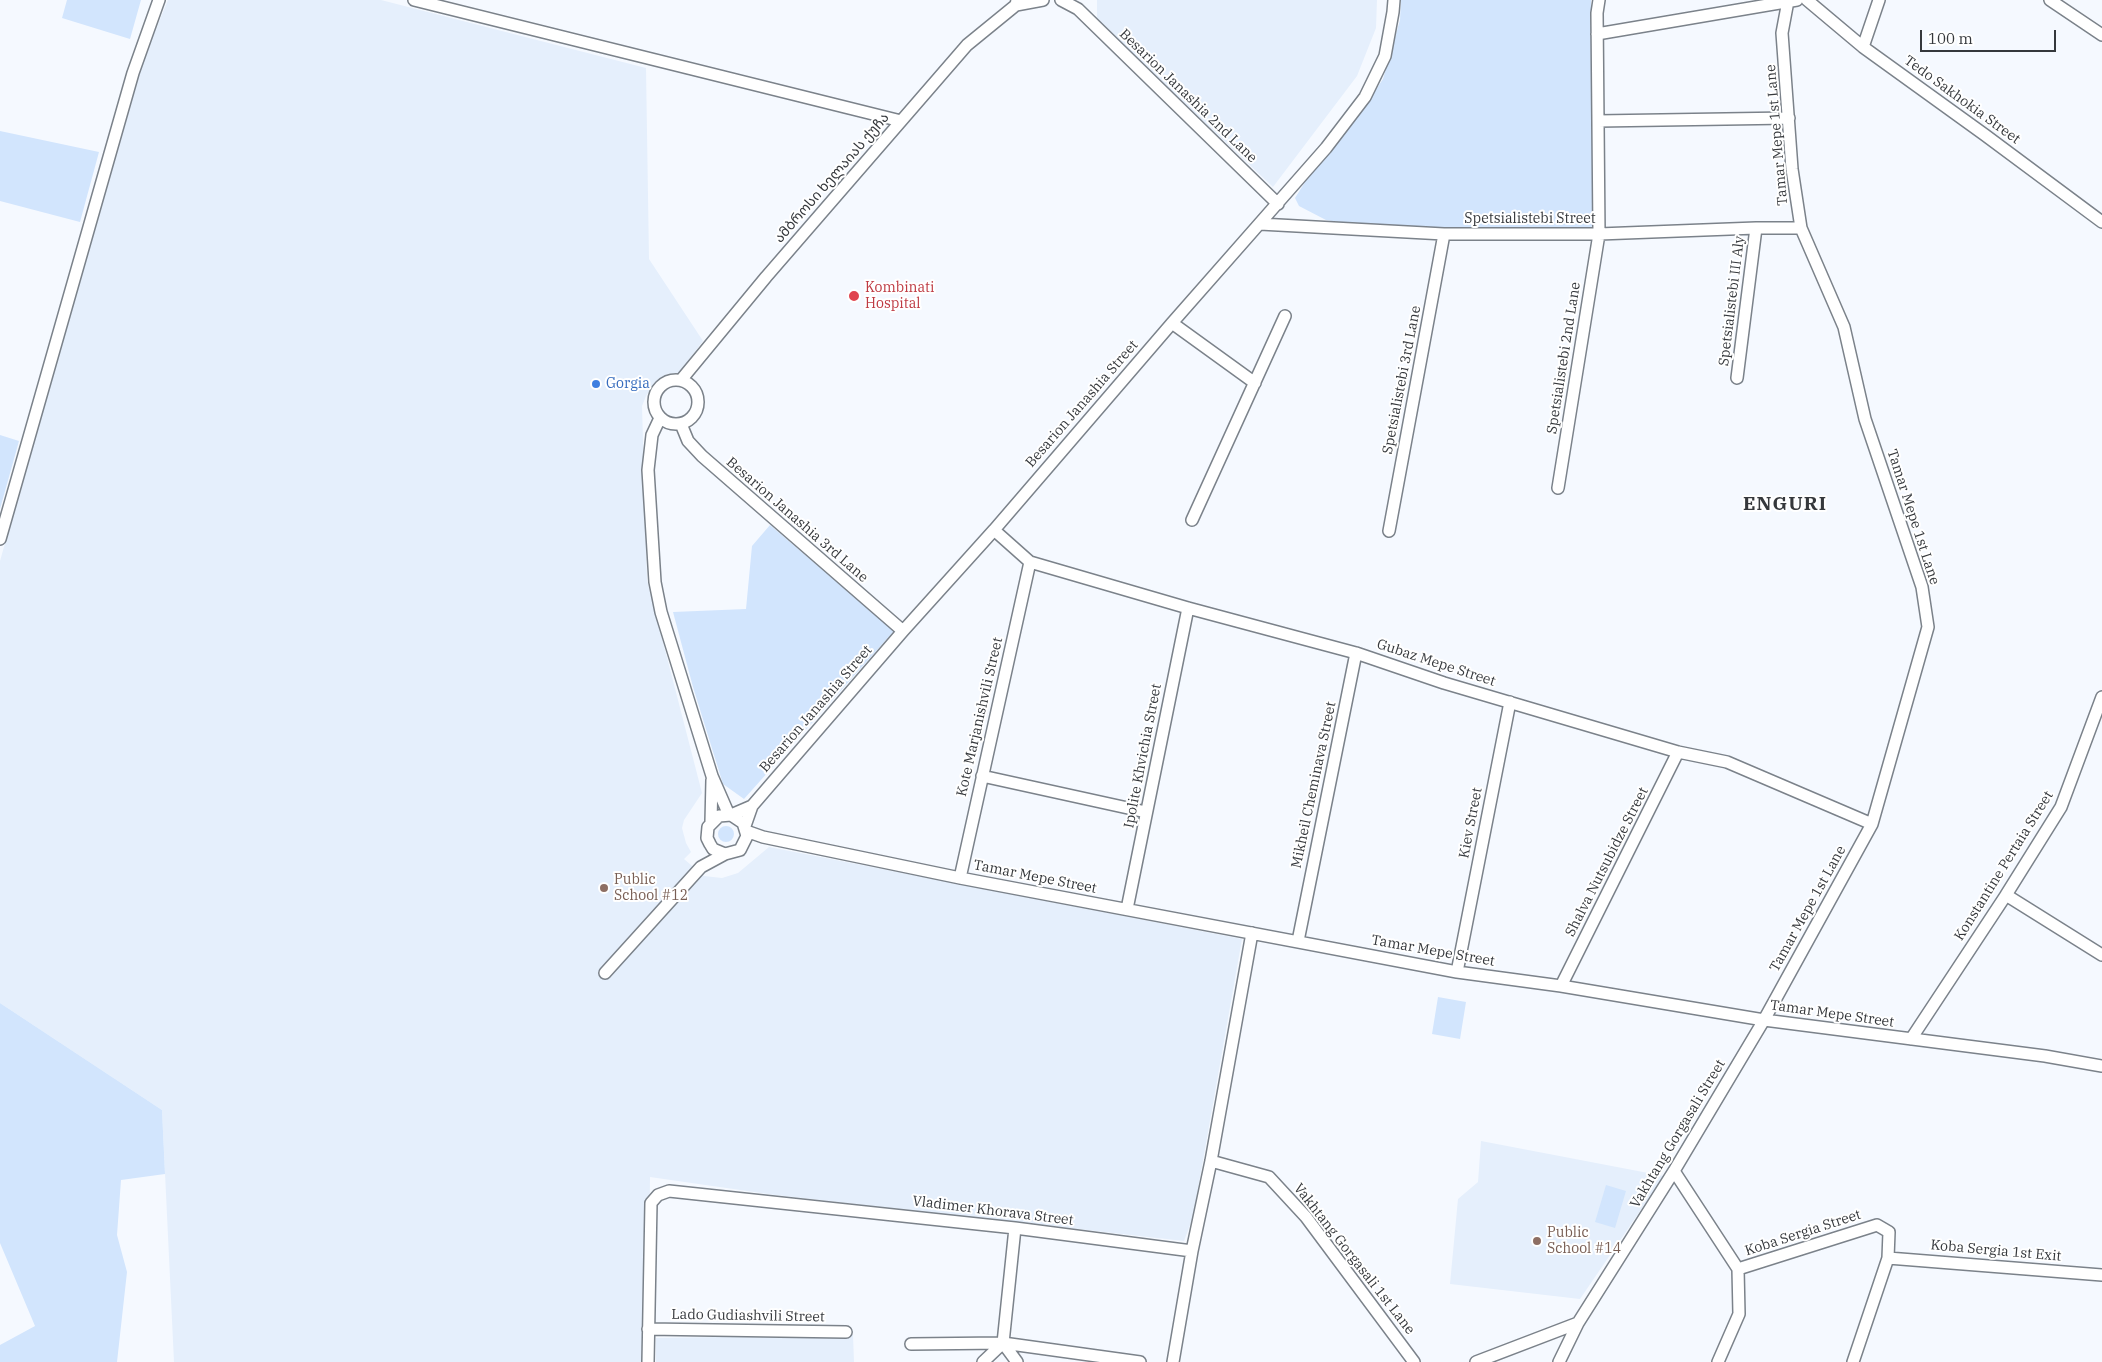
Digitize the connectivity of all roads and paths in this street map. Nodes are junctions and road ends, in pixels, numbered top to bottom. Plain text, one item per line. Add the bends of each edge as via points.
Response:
1 (159, 0) edge
2 (414, 0) edge
3 (1043, 0) edge
4 (1061, 0) edge
5 (1394, 0) edge
6 (1599, 0) edge
7 (1807, 0) edge
8 (1879, 0) edge
9 (2050, 0) edge
10 (1792, 1) edge
11 (1017, 2) edge
12 (1077, 5) edge
13 (1597, 34) junction
14 (2102, 34) edge
15 (1863, 47) junction
16 (1789, 118) junction
17 (901, 121) junction
18 (1598, 121) junction
19 (1278, 204) junction
20 (2102, 222) edge
21 (1260, 224) junction
22 (1756, 228) junction
23 (1802, 228) junction
24 (1444, 234) junction
25 (1599, 234) junction
26 (1285, 316) dead end
27 (1172, 323) junction
28 (1738, 378) dead end
29 (681, 380) junction
30 (1255, 383) junction
31 (660, 418) junction
32 (682, 424) junction
33 (1558, 488) dead end
34 (1192, 520) dead end
35 (994, 530) junction
36 (1389, 531) dead end
37 (0, 539) edge
38 (1030, 562) junction
39 (1188, 608) junction
40 (903, 631) junction
41 (1356, 653) junction
42 (2102, 697) edge
43 (1510, 702) junction
44 (1678, 752) junction
45 (712, 776) junction
46 (982, 776) junction
47 (752, 806) junction
48 (1146, 812) junction
49 (730, 815) junction
50 (711, 822) junction
51 (1872, 824) junction
52 (746, 829) junction
53 (763, 837) junction
54 (707, 838) junction
55 (740, 850) junction
56 (725, 854) junction
57 (701, 867) junction
58 (960, 878) junction
59 (2006, 895) junction
60 (1127, 909) junction
61 (1252, 933) junction
62 (1298, 941) junction
63 (2102, 955) edge
64 (1457, 972) junction
65 (605, 973) dead end
66 (1561, 986) junction
67 (1764, 1020) junction
68 (1911, 1039) junction
69 (2102, 1066) edge
70 (1211, 1161) junction
71 (1674, 1171) junction
72 (1015, 1228) junction
73 (1192, 1251) junction
74 (1888, 1258) junction
75 (1738, 1269) junction
76 (2102, 1275) edge
77 (1578, 1323) junction
78 (648, 1329) junction
79 (846, 1332) dead end
80 (1003, 1343) junction
81 (911, 1344) dead end
82 (648, 1362) edge
83 (983, 1362) edge
84 (1017, 1362) edge
85 (1140, 1362) edge
86 (1173, 1362) edge
87 (1414, 1362) edge
88 (1476, 1362) edge
89 (1559, 1362) edge
90 (1718, 1362) edge
91 (1853, 1362) edge

1 - 37 street via 133,73
2 - 17 street
3 - 11 street
4 - 12 street, Besarion Janashia 2nd Lane
5 - 19 street, Besarion Janashia Street via 1385,56 1365,97
6 - 13 street, Spetsialistebi 2nd Lane
7 - 15 street, Tedo Sakhokia Street
8 - 15 street
9 - 14 street
10 - 13 street
10 - 16 street, Tamar Mepe 1st Lane via 1782,33
11 - 17 street, ამბროსი ხელაიას ქუჩა via 967,45
12 - 19 street, Besarion Janashia 2nd Lane
13 - 18 street, Spetsialistebi 2nd Lane
15 - 20 street, Tedo Sakhokia Street
16 - 18 street
16 - 23 street, Tamar Mepe 1st Lane via 1792,169
17 - 29 street, ამბროსი ხელაიას ქუჩა
18 - 25 street, Spetsialistebi 2nd Lane
19 - 21 street, Besarion Janashia Street
21 - 24 street, Spetsialistebi Street
21 - 27 street, Besarion Janashia Street
22 - 23 street, Spetsialistebi Street
22 - 25 street, Spetsialistebi Street
22 - 28 street, Spetsialistebi III Aly
23 - 51 street, Tamar Mepe 1st Lane via 1844,327 1865,419 1922,587 1928,627
24 - 25 street, Spetsialistebi Street
24 - 36 street, Spetsialistebi 3rd Lane
25 - 33 street, Spetsialistebi 2nd Lane
26 - 30 street
27 - 30 street
27 - 35 street, Besarion Janashia Street
29 - 31 street via 666,382 655,393 655,408
29 - 32 street via 694,388 699,402 694,416
30 - 34 street
31 - 32 street
31 - 45 street via 652,435 648,470 655,582 661,612
32 - 40 street, Besarion Janashia 3rd Lane via 688,441 702,456
35 - 38 street, Gubaz Mepe Street
35 - 40 street, Besarion Janashia Street
38 - 39 street, Gubaz Mepe Street
38 - 46 street, Kote Marjanishvili Street
39 - 41 street, Gubaz Mepe Street
39 - 48 street, Ipolite Khvichia Street
40 - 47 street, Besarion Janashia Street
41 - 43 street, Gubaz Mepe Street via 1444,684
41 - 62 street, Mikheil Cheminava Street
42 - 59 street, Konstantine Pertaia Street via 2061,807
43 - 44 street, Gubaz Mepe Street
43 - 64 street, Kiev Street
44 - 51 street, Gubaz Mepe Street via 1728,762
44 - 66 street, Shalva Nutsubidze Street
45 - 49 street
45 - 50 street
46 - 48 street
46 - 58 street, Kote Marjanishvili Street
47 - 49 street
47 - 52 street
48 - 60 street, Ipolite Khvichia Street
49 - 50 street via 719,816
49 - 52 street via 739,819
50 - 54 street
51 - 67 street, Tamar Mepe 1st Lane
52 - 53 street, Tamar Mepe Street
52 - 55 street via 746,841
53 - 55 street
53 - 58 street, Tamar Mepe Street
54 - 56 street via 714,849
54 - 57 street
55 - 56 street
56 - 57 street
57 - 65 street
58 - 60 street, Tamar Mepe Street
59 - 63 street
59 - 68 street, Konstantine Pertaia Street
60 - 61 street, Tamar Mepe Street
61 - 62 street, Tamar Mepe Street
61 - 70 street
62 - 64 street, Tamar Mepe Street
64 - 66 street, Tamar Mepe Street
66 - 67 street, Tamar Mepe Street
67 - 68 street, Tamar Mepe Street
67 - 71 street, Vakhtang Gorgasali Street
68 - 69 street, Tamar Mepe Street
70 - 73 street
70 - 87 street, Vakhtang Gorgasali 1st Lane via 1269,1177 1306,1217
71 - 75 street
71 - 77 street, Vakhtang Gorgasali Street
72 - 73 street, Vladimer Khorava Street
72 - 78 street, Vladimer Khorava Street via 663,1192 651,1203
72 - 80 street
73 - 86 street
74 - 75 street, Koba Sergia Street via 1889,1232 1877,1225
74 - 76 street, Koba Sergia 1st Exit
74 - 91 street, Koba Sergia Street
75 - 90 street via 1739,1314
77 - 88 street
77 - 89 street, Vakhtang Gorgasali Street
78 - 79 street, Lado Gudiashvili Street
78 - 82 street, Vladimer Khorava Street
80 - 81 street
80 - 83 street
80 - 84 street
80 - 85 street

